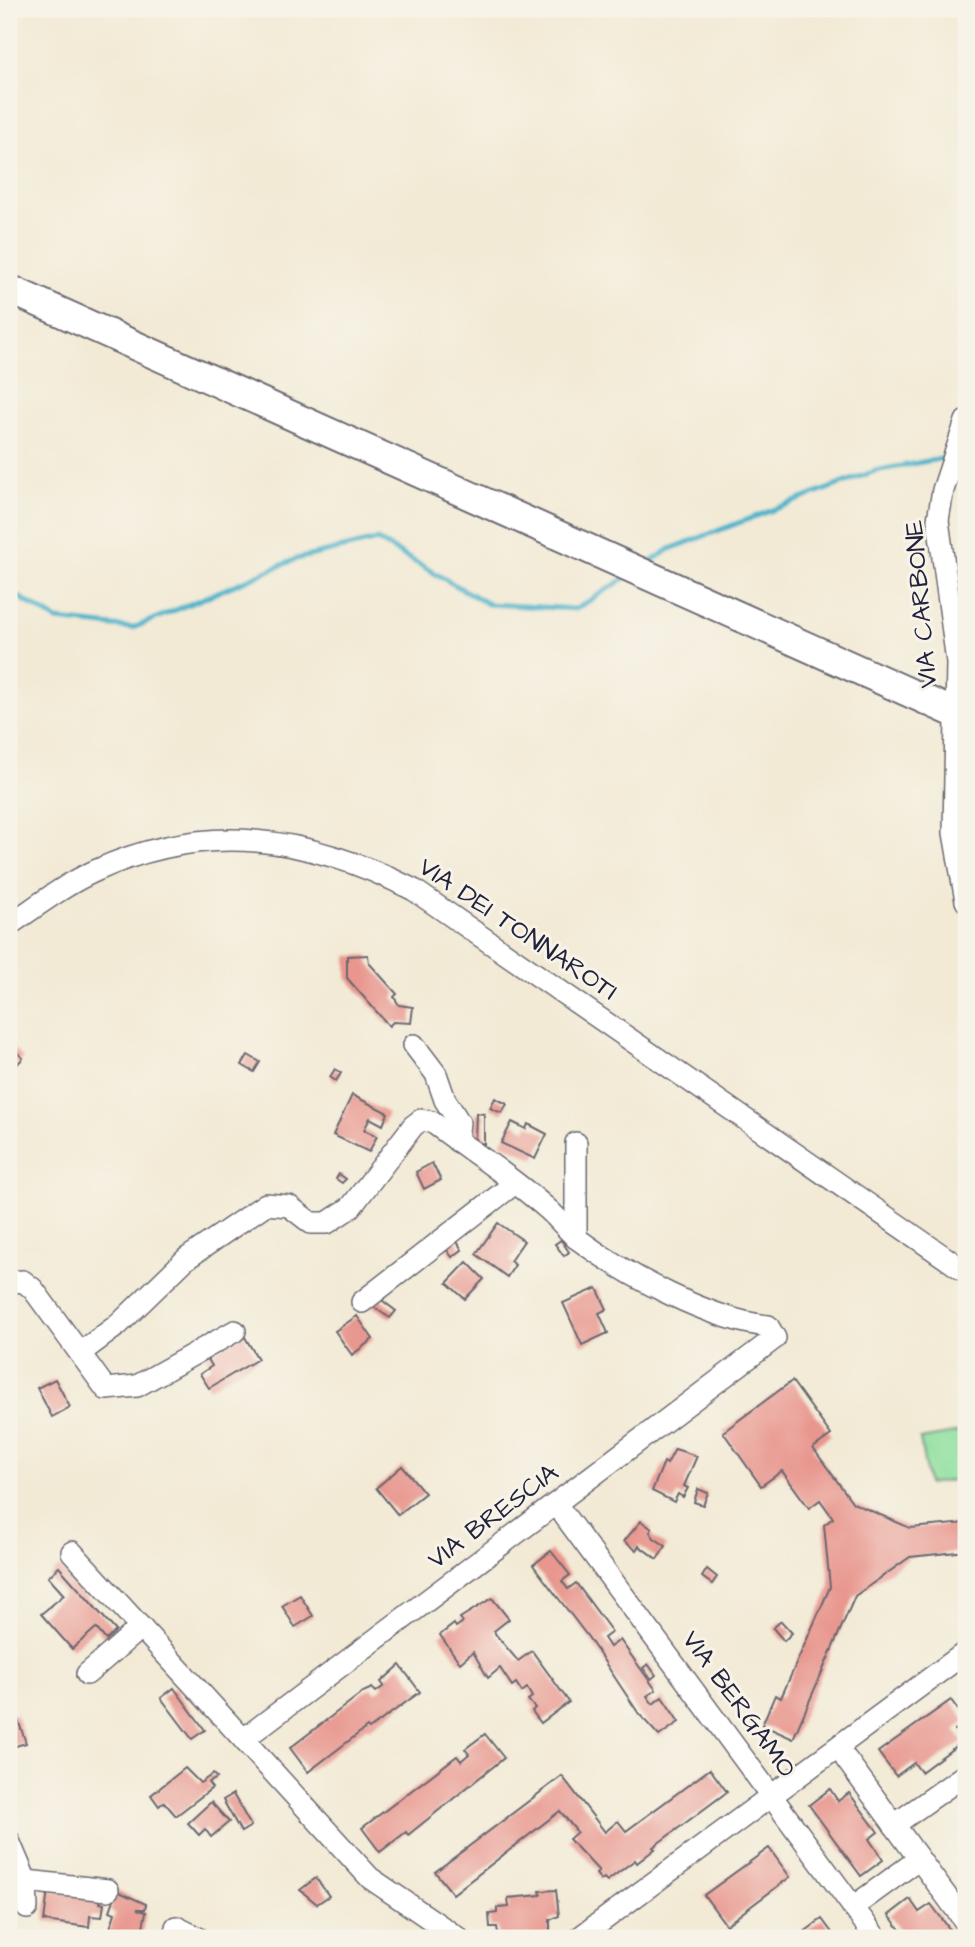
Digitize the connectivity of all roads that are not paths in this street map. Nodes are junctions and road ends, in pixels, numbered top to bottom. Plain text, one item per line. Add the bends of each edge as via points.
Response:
1 (9, 289) edge
2 (965, 426) edge
3 (960, 715) edge
4 (966, 901) edge
5 (9, 925) edge
6 (414, 1045) dead end
7 (457, 1141) junction
8 (576, 1143) dead end
9 (514, 1183) junction
10 (576, 1237) junction
11 (958, 1262) edge
12 (966, 1272) edge
13 (9, 1282) edge
14 (362, 1302) dead end
15 (236, 1331) dead end
16 (80, 1353) junction
17 (556, 1504) junction
18 (72, 1552) dead end
19 (141, 1627) junction
20 (966, 1653) edge
21 (87, 1674) dead end
22 (244, 1738) junction
23 (846, 1759) dead end
24 (966, 1773) edge
25 (771, 1794) junction
26 (894, 1825) junction
27 (9, 1841) edge
28 (919, 1859) junction
29 (26, 1881) junction
30 (108, 1890) dead end
31 (853, 1907) junction
32 (27, 1908) dead end
33 (963, 1913) edge
34 (176, 1927) dead end
35 (198, 1938) edge
36 (458, 1938) edge
37 (579, 1938) edge
38 (876, 1938) edge

1 - 3 main road
2 - 3 street, VIA CARBONE via 938,520
3 - 4 street, VIA CARBONE via 954,833
5 - 11 street, VIA DEI TONNAROTI via 95,871 184,843 265,840 345,859 414,890
6 - 7 street via 436,1074 445,1100 460,1122
7 - 9 street
7 - 16 street via 432,1122 421,1120 351,1207 327,1223 311,1223 289,1206 266,1204 186,1259 119,1324
8 - 10 street
9 - 10 street
9 - 14 street
10 - 17 street, VIA BRESCIA via 612,1263 709,1311 768,1326 775,1338
11 - 12 street, VIA DEI TONNAROTI
13 - 16 street via 23,1282 33,1289
15 - 16 street via 137,1385 106,1389
17 - 22 street, VIA BRESCIA
17 - 25 street, VIA BERGAMO
18 - 19 street
19 - 21 street
19 - 22 street
20 - 25 street
22 - 36 street via 370,1878
23 - 26 street
24 - 26 street
25 - 31 street, VIA BERGAMO
25 - 37 street
26 - 28 street
27 - 29 street
28 - 31 street
28 - 33 street
29 - 30 street
29 - 32 street
31 - 38 street, VIA BERGAMO
34 - 35 street

